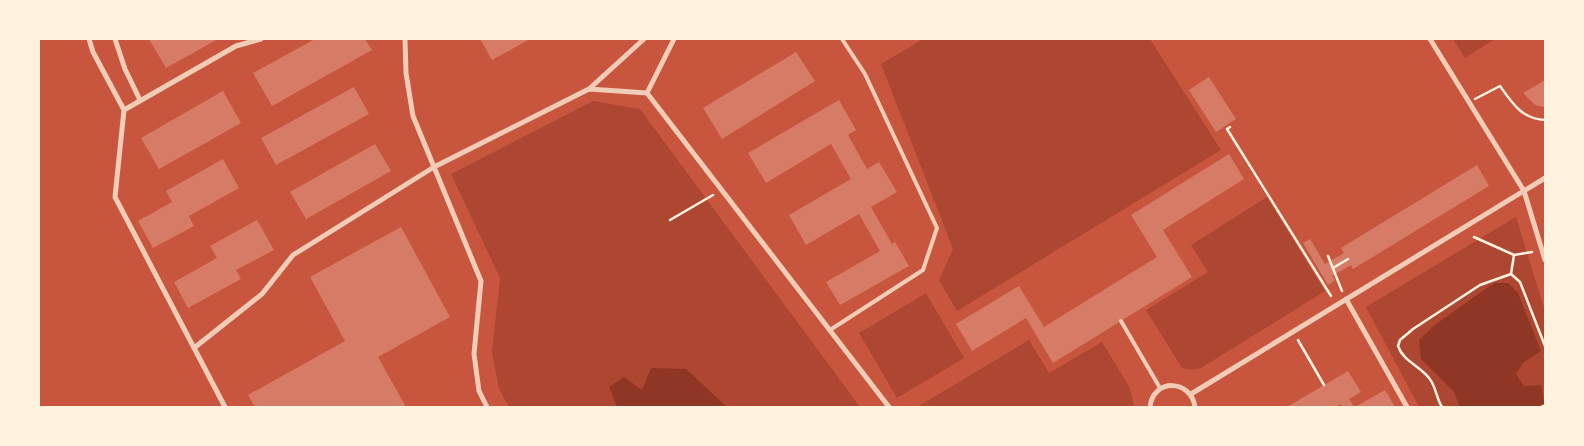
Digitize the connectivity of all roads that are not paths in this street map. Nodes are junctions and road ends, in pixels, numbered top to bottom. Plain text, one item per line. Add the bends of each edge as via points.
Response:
1 (89, 39) edge
2 (115, 39) edge
3 (261, 39) edge
4 (405, 39) edge
5 (644, 39) edge
6 (674, 39) edge
7 (842, 39) edge
8 (1430, 39) edge
9 (589, 89) junction
10 (647, 93) junction
11 (140, 100) junction
12 (124, 110) junction
13 (434, 167) junction
14 (1545, 178) edge
15 (1524, 191) junction
16 (1545, 260) edge
17 (1346, 299) junction
18 (1121, 321) dead end
19 (830, 330) junction
20 (194, 348) junction
21 (1160, 388) junction
22 (1191, 394) junction
23 (225, 407) edge
24 (487, 407) edge
25 (889, 407) edge
26 (1150, 407) edge
27 (1195, 407) edge
28 (1407, 407) edge

1 - 12 street
2 - 11 street
3 - 11 street via 236,46
4 - 13 street via 406,73 413,116
5 - 9 street
6 - 10 street
7 - 19 lane via 866,74 937,228 923,270
8 - 15 street
9 - 10 street
9 - 13 street
10 - 19 street
11 - 12 street
12 - 20 street via 115,197
13 - 20 street via 294,255 262,294
13 - 24 street via 481,281 474,354 479,391
14 - 15 street
15 - 16 street
15 - 17 street
17 - 22 street
17 - 28 street
18 - 21 lane
19 - 25 street
20 - 23 street
21 - 22 street via 1179,386
21 - 26 street via 1151,399
22 - 27 street

